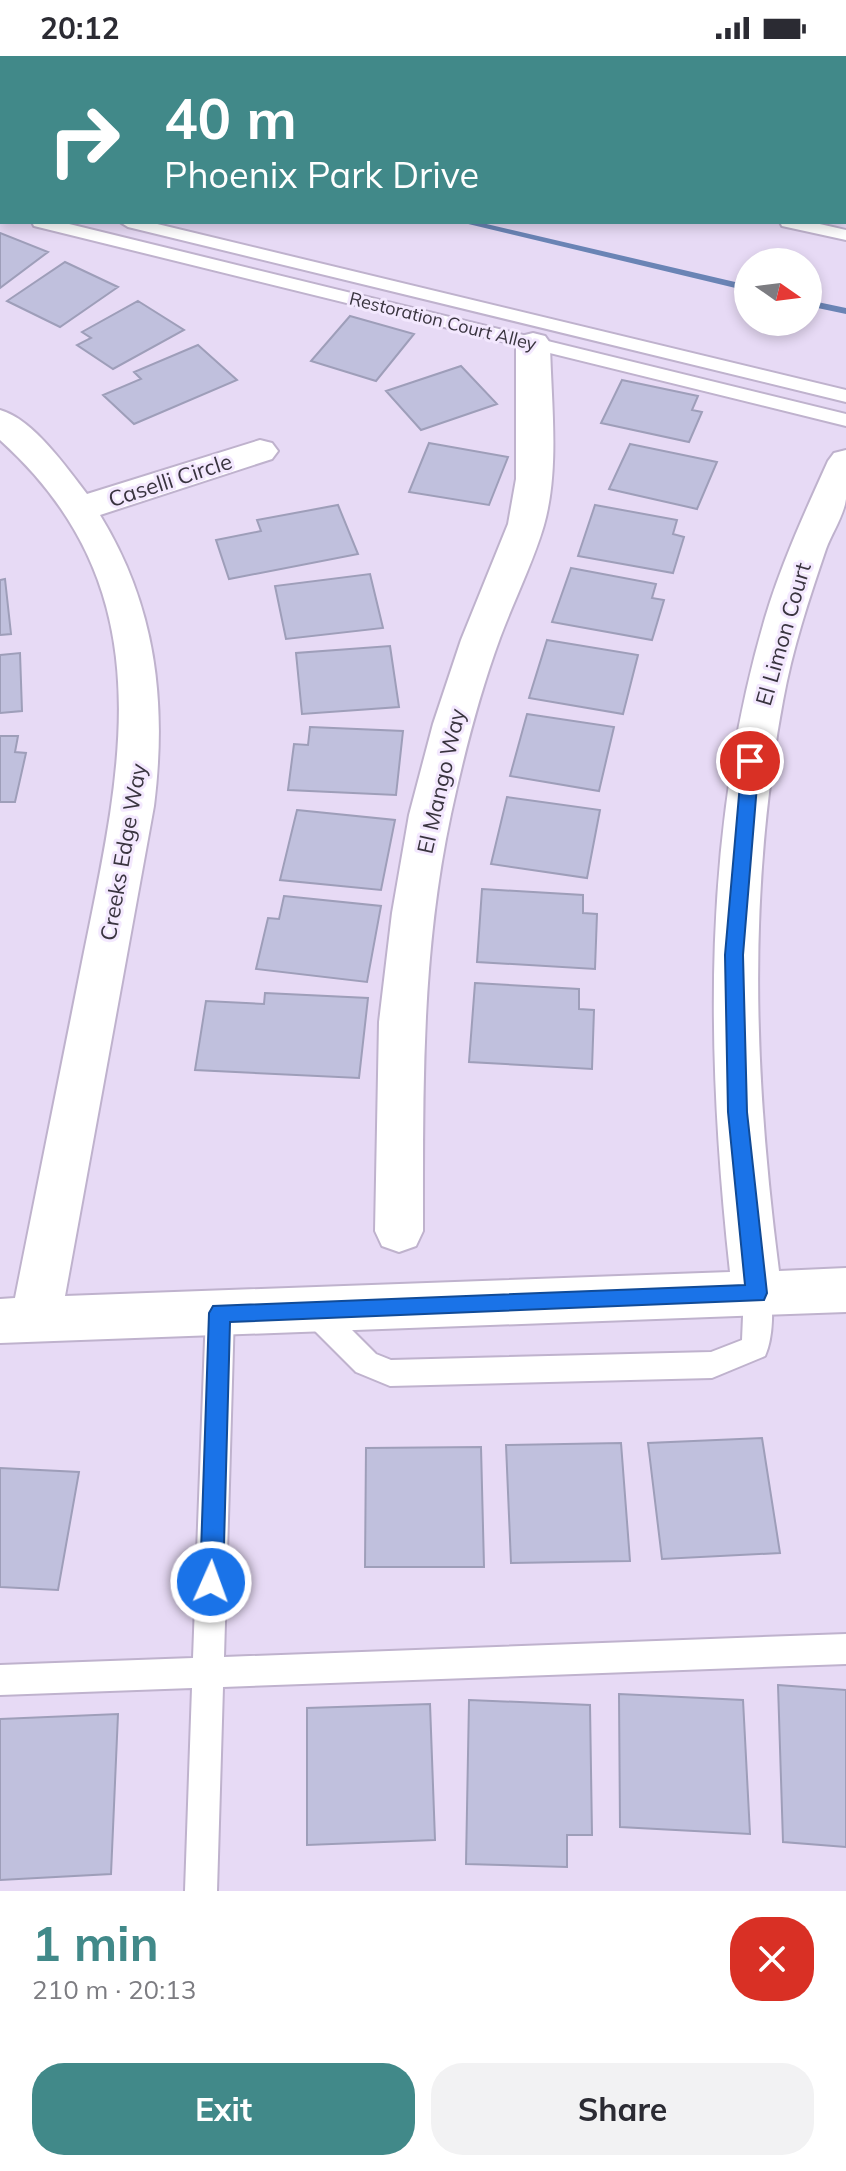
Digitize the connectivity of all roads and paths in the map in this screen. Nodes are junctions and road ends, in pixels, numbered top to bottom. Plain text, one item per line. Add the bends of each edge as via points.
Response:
1 (48, 224) edge
2 (136, 224) edge
3 (797, 224) edge
4 (846, 235) edge
5 (533, 343) junction
6 (846, 396) edge
7 (846, 420) edge
8 (0, 421) edge
9 (260, 451) dead end
10 (846, 461) edge
11 (80, 509) junction
12 (399, 1231) dead end
13 (846, 1290) edge
14 (757, 1293) junction
15 (312, 1309) junction
16 (220, 1313) junction
17 (18, 1320) edge
18 (846, 1649) edge
19 (209, 1672) junction
20 (0, 1680) edge
21 (201, 1891) edge

1 - 5 lane, Restoration Court Alley
2 - 6 lane
3 - 4 lane
5 - 7 lane, Restoration Court Alley
5 - 12 street, El Mango Way via 534,479 526,524 453,724 413,913 401,1022
8 - 11 street, Creeks Edge Way via 52,472
9 - 11 street, Caselli Circle
10 - 14 street, El Limon Court via 799,570 775,645 743,820 734,955 738,1112
11 - 17 street, Creeks Edge Way via 107,557 127,610 139,677 140,751 133,806
13 - 14 street
14 - 15 street
14 - 15 lane via 755,1347 712,1365 390,1373 366,1363
15 - 16 street
16 - 17 street
16 - 19 lane
18 - 19 lane
19 - 20 lane
19 - 21 lane

